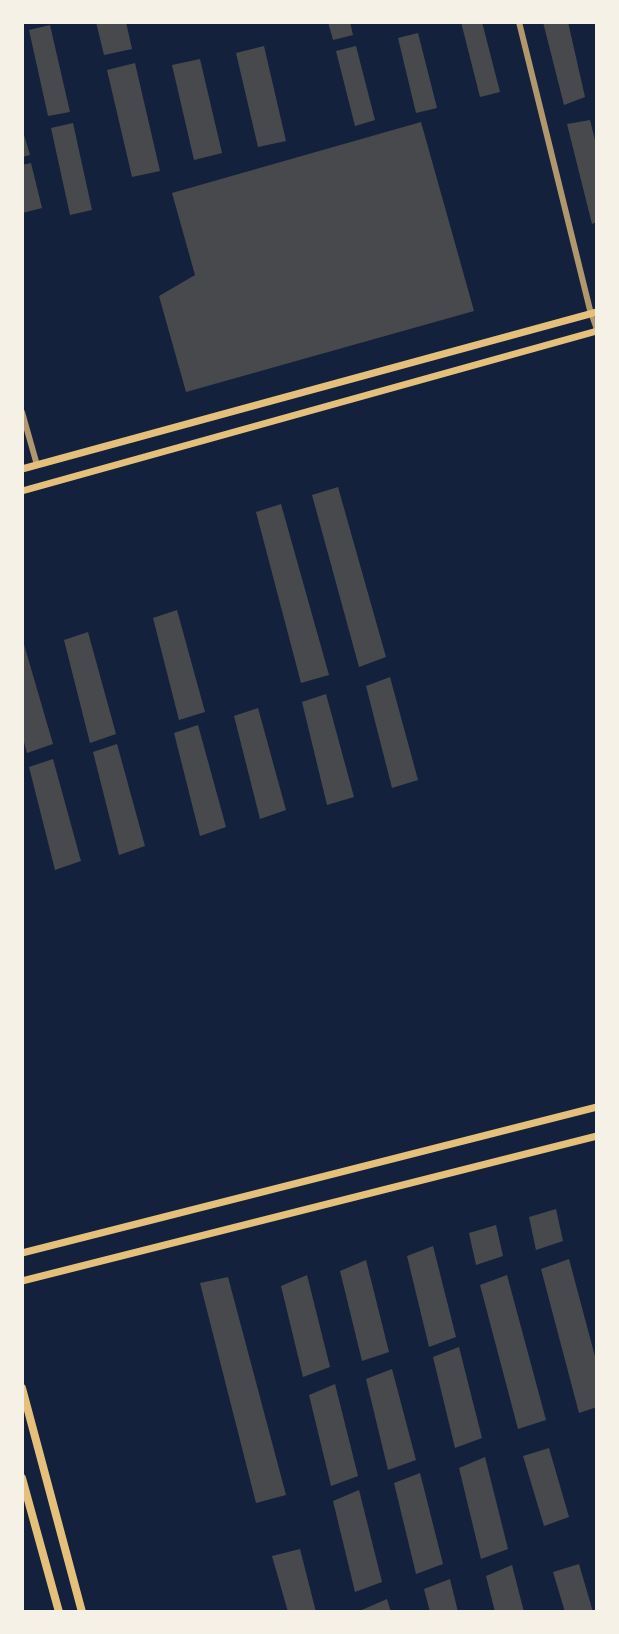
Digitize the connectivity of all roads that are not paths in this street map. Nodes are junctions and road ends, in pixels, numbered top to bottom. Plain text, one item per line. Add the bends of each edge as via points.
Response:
1 (519, 22) edge
2 (594, 313) edge
3 (597, 331) edge
4 (22, 412) edge
5 (37, 465) junction
6 (22, 469) edge
7 (22, 491) edge
8 (597, 1107) edge
9 (597, 1136) edge
10 (22, 1253) edge
11 (22, 1281) edge
12 (22, 1388) edge
13 (22, 1478) edge
14 (59, 1612) edge
15 (82, 1612) edge

1 - 2 street
2 - 3 street
2 - 5 main road
3 - 7 main road
4 - 5 street
5 - 6 main road
8 - 10 main road
9 - 11 main road
12 - 15 highway
13 - 14 highway

